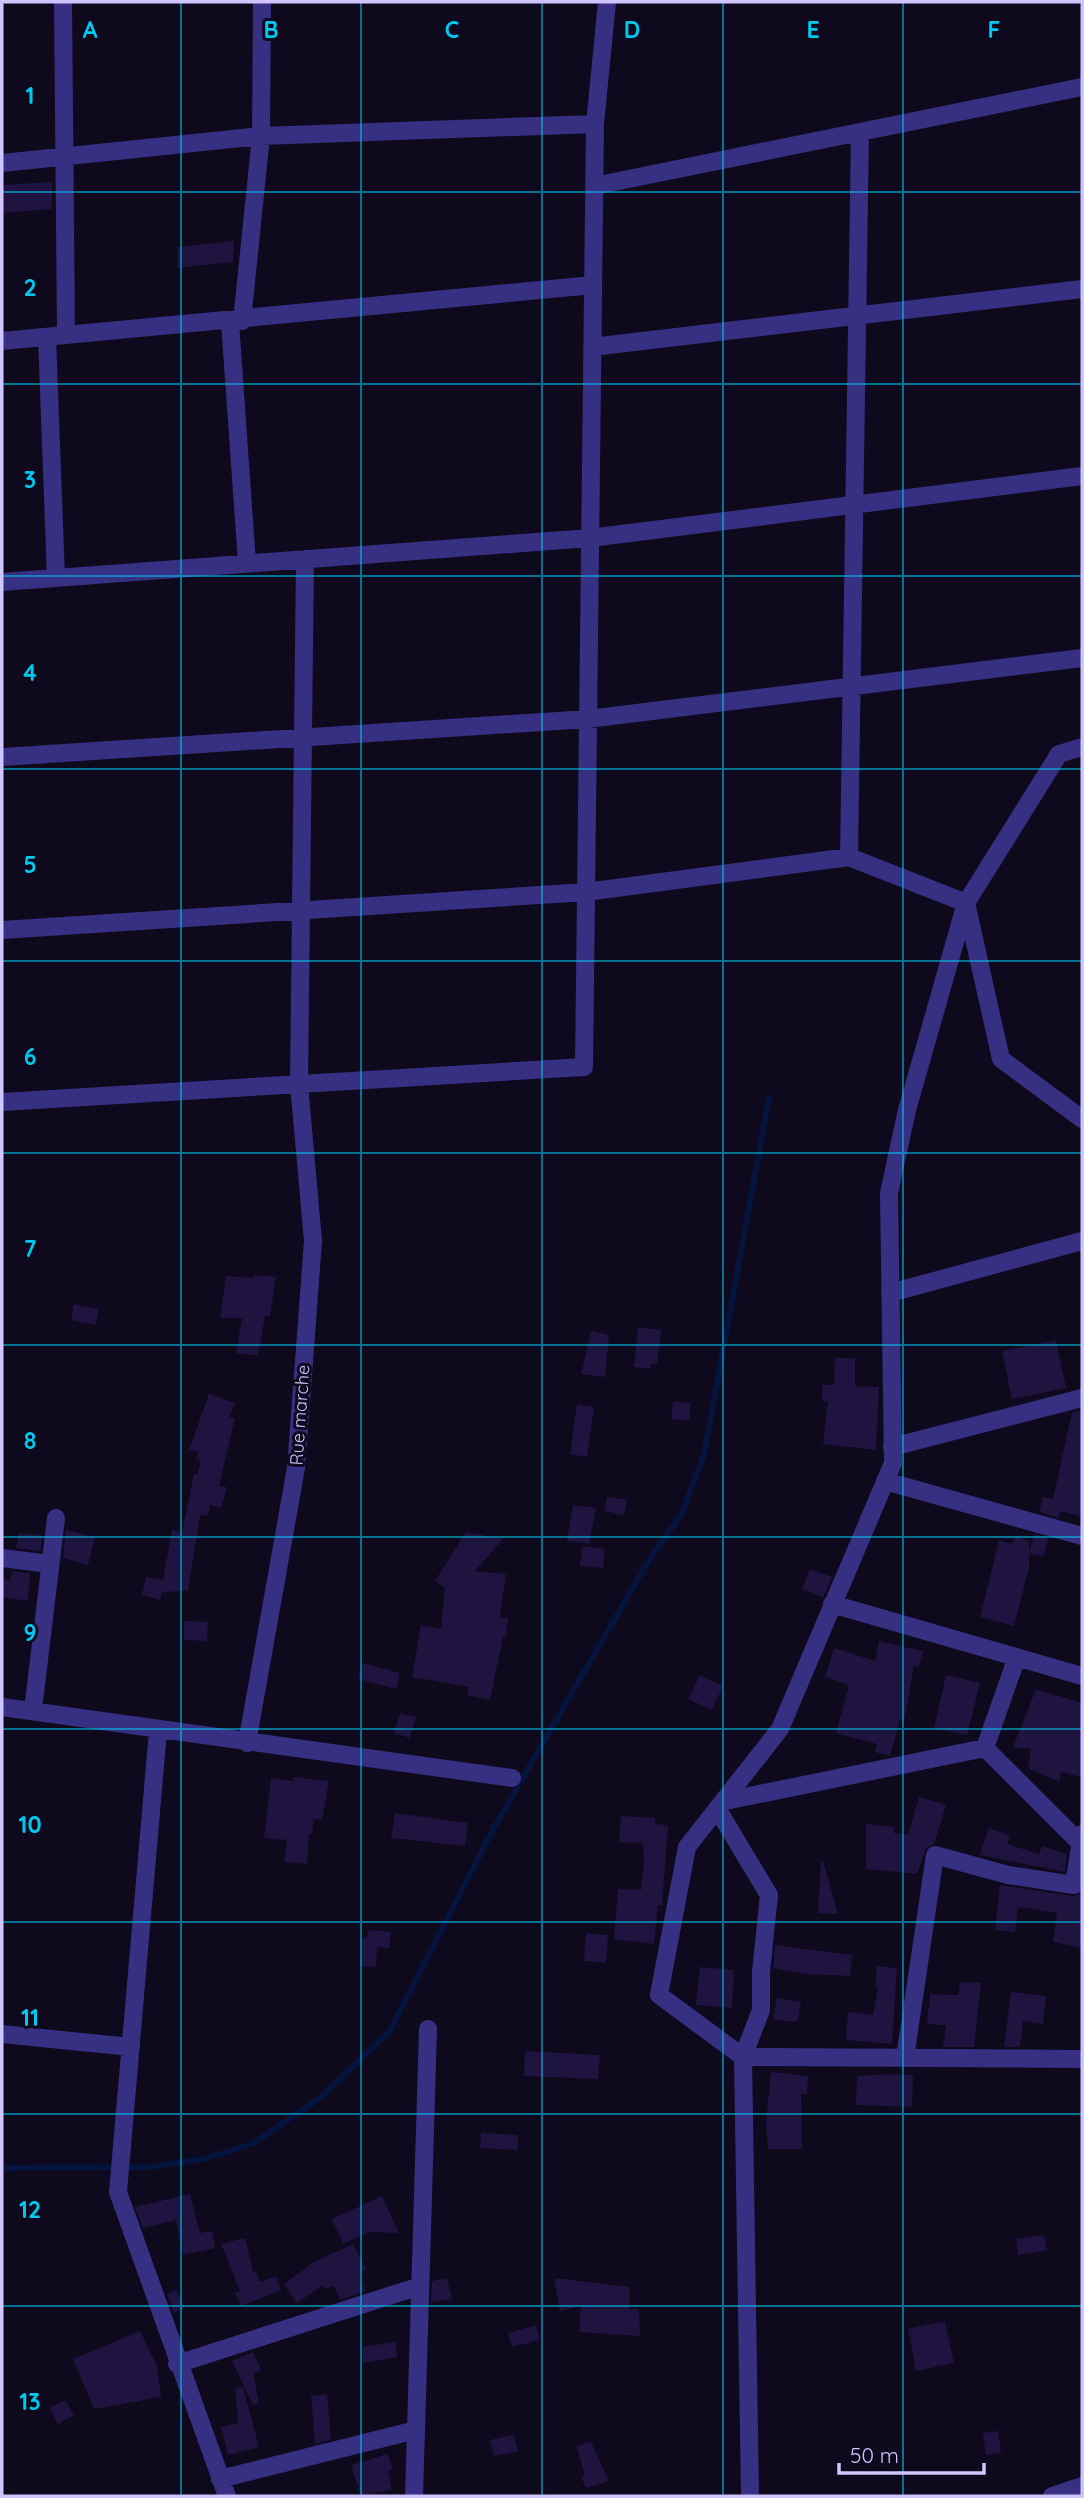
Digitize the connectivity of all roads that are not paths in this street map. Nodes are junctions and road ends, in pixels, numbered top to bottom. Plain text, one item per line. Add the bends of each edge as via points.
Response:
1 (63, 2) edge
2 (262, 2) edge
3 (607, 2) edge
4 (1082, 87) edge
5 (595, 124) junction
6 (860, 132) junction
7 (261, 135) junction
8 (64, 157) junction
9 (2, 163) edge
10 (594, 186) junction
11 (593, 285) junction
12 (1082, 289) edge
13 (857, 316) junction
14 (236, 321) junction
15 (66, 335) junction
16 (47, 337) junction
17 (2, 341) edge
18 (592, 347) junction
19 (1082, 476) edge
20 (854, 505) junction
21 (590, 538) junction
22 (305, 559) junction
23 (247, 563) junction
24 (56, 578) junction
25 (2, 582) edge
26 (1082, 658) edge
27 (852, 687) junction
28 (588, 719) junction
29 (303, 737) junction
30 (1082, 747) edge
31 (2, 757) edge
32 (849, 857) junction
33 (586, 892) junction
34 (966, 903) junction
35 (301, 910) junction
36 (2, 930) edge
37 (299, 1084) junction
38 (2, 1102) edge
39 (1082, 1119) edge
40 (1082, 1241) edge
41 (890, 1293) junction
42 (1082, 1398) edge
43 (892, 1447) junction
44 (885, 1480) junction
45 (55, 1518) dead end
46 (1082, 1536) edge
47 (2, 1558) edge
48 (50, 1564) junction
49 (832, 1604) junction
50 (1017, 1657) junction
51 (1082, 1676) edge
52 (2, 1707) edge
53 (33, 1710) junction
54 (158, 1731) junction
55 (247, 1743) junction
56 (985, 1748) junction
57 (512, 1778) dead end
58 (721, 1805) junction
59 (1081, 1840) edge
60 (428, 2029) dead end
61 (2, 2034) edge
62 (131, 2047) junction
63 (743, 2056) junction
64 (905, 2058) junction
65 (1082, 2059) edge
66 (420, 2286) junction
67 (177, 2364) junction
68 (416, 2430) junction
69 (220, 2479) junction
70 (1082, 2486) edge
71 (227, 2496) edge
72 (414, 2496) edge
73 (750, 2496) edge
74 (1052, 2496) edge

1 - 8 street
2 - 7 street
3 - 5 street
4 - 6 street
5 - 7 street
5 - 10 street
6 - 10 street
6 - 13 street
7 - 8 street
7 - 14 street
8 - 9 street
8 - 15 street
10 - 11 street
11 - 14 street
11 - 18 street
12 - 13 street
13 - 18 street
13 - 20 street
14 - 15 street
14 - 23 street
15 - 16 street
16 - 17 street
16 - 24 street
18 - 21 street
19 - 20 street
20 - 21 street
20 - 27 street
21 - 22 street
21 - 28 street
22 - 23 street
22 - 29 street, Rue marche
23 - 24 street
24 - 25 street
26 - 27 street
27 - 28 street
27 - 32 street
28 - 29 street
28 - 33 street
29 - 31 street
29 - 35 street, Rue marche
30 - 34 street via 1059,754
32 - 33 street
32 - 34 street
33 - 35 street
33 - 37 street via 584,1067
34 - 39 street via 1001,1059
34 - 41 street via 907,1111 889,1193
35 - 36 street
35 - 37 street, Rue marche
37 - 38 street
37 - 55 street, Rue marche via 313,1241 296,1468
40 - 41 street
41 - 43 street
42 - 43 street
43 - 44 street
44 - 46 street
44 - 49 street
45 - 48 street
47 - 48 street
48 - 53 street
49 - 50 street
49 - 58 street via 780,1729
50 - 51 street
50 - 56 street
52 - 53 street
53 - 54 street
54 - 55 street
54 - 62 street
55 - 57 street
56 - 58 street
56 - 59 street
58 - 63 street via 769,1895 761,2010
58 - 63 street via 687,1847 659,1995
59 - 64 street via 1074,1885 1008,1875 935,1855
60 - 66 street
61 - 62 street
62 - 67 street via 118,2192
63 - 64 street
63 - 73 street
64 - 65 street
66 - 67 street
66 - 68 street
67 - 69 street
68 - 69 street
68 - 72 street
69 - 71 street
70 - 74 street

